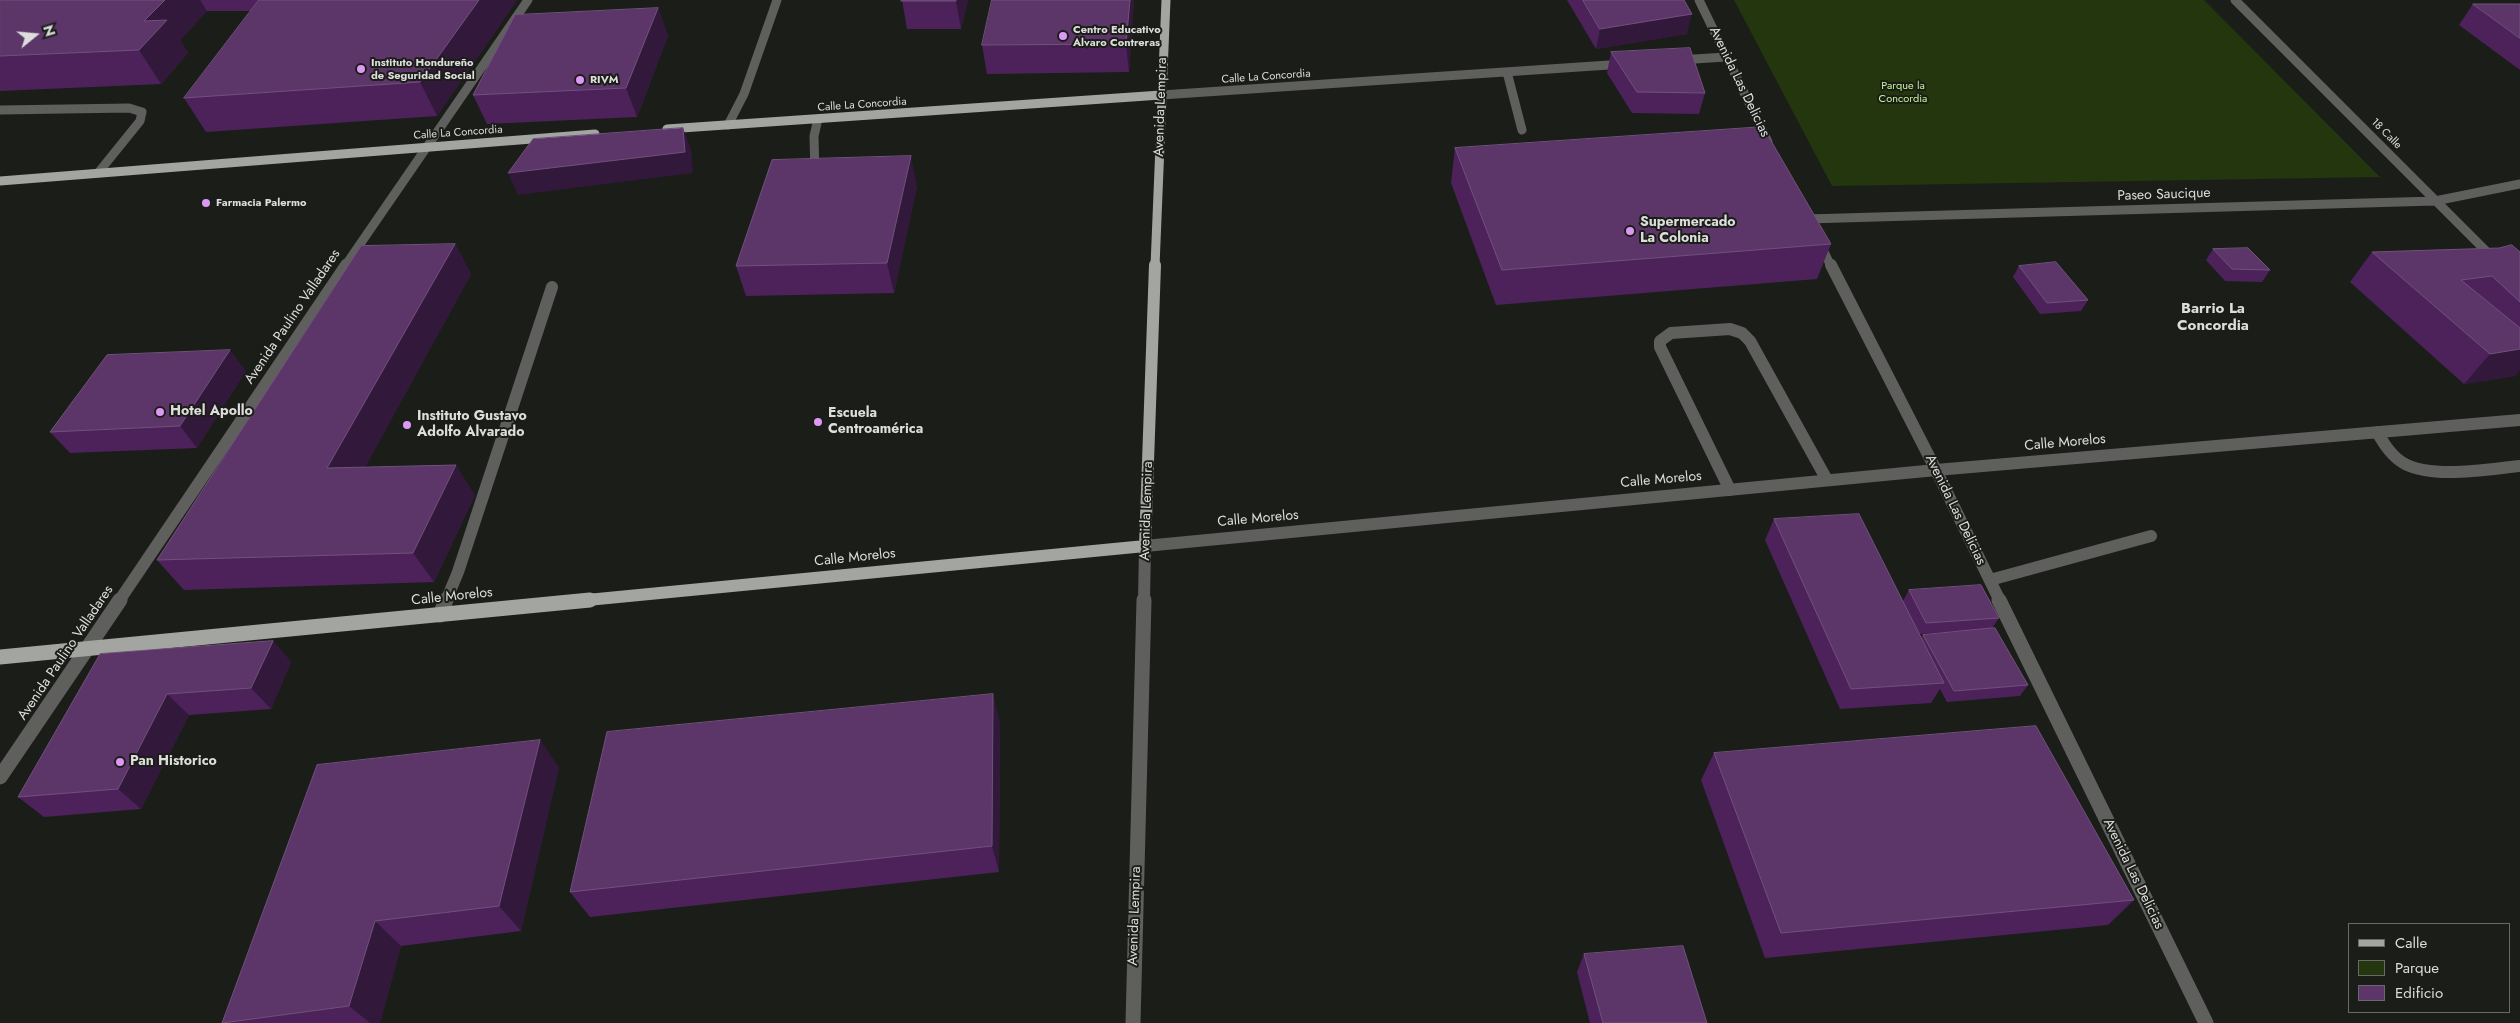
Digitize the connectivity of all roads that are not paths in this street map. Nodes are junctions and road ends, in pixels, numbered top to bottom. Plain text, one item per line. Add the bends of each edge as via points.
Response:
1 (528, 0) edge
2 (777, 0) edge
3 (1166, 0) edge
4 (1699, 0) edge
5 (2235, 0) edge
6 (1726, 57) junction
7 (1666, 61) edge
8 (1636, 63) edge
9 (1507, 72) junction
10 (1161, 95) junction
11 (0, 110) edge
12 (818, 119) junction
13 (728, 125) junction
14 (660, 130) edge
15 (1522, 130) dead end
16 (601, 134) edge
17 (426, 146) junction
18 (1773, 151) edge
19 (98, 173) junction
20 (815, 180) edge
21 (0, 181) edge
22 (2520, 184) edge
23 (2435, 202) junction
24 (1805, 215) joint
25 (2520, 285) edge
26 (552, 287) dead end
27 (2520, 420) edge
28 (2376, 432) junction
29 (2520, 466) edge
30 (1936, 470) junction
31 (1827, 480) junction
32 (1730, 490) junction
33 (2151, 536) dead end
34 (1145, 546) junction
35 (1990, 580) junction
36 (440, 615) junction
37 (88, 649) junction
38 (0, 657) edge
39 (0, 776) edge
40 (1133, 1023) edge
41 (2206, 1023) edge

1 - 17 street, Avenida Paulino Valladares
2 - 13 street via 744,94
3 - 10 main road, Avenida Lempira
4 - 6 street, Avenida Las Delicias
5 - 23 street, 18 Calle
6 - 7 street
6 - 18 street, Avenida Las Delicias
8 - 9 street, Calle La Concordia
9 - 10 street, Calle La Concordia
9 - 15 street
10 - 12 main road, Calle La Concordia
10 - 34 main road, Avenida Lempira
11 - 19 street via 129,108 142,112 140,121
12 - 13 main road, Calle La Concordia
12 - 20 street via 814,136
13 - 14 main road, Calle La Concordia
16 - 17 main road, Calle La Concordia
17 - 19 main road, Calle La Concordia
17 - 37 street, Avenida Paulino Valladares
19 - 21 main road, Calle La Concordia
22 - 23 street, Paseo Saucique
23 - 24 street, Paseo Saucique
23 - 25 street, 18 Calle
24 - 30 street, Avenida Las Delicias
26 - 36 street via 458,572
27 - 28 street, Calle Morelos
28 - 29 street via 2389,451 2404,463 2423,471
28 - 30 street, Calle Morelos
30 - 31 street, Calle Morelos
30 - 35 street, Avenida Las Delicias
31 - 32 street, Calle Morelos
31 - 32 street via 1750,341 1742,333 1730,329 1671,333 1660,341 1660,347
32 - 34 street, Calle Morelos
33 - 35 street
34 - 36 main road, Calle Morelos
34 - 40 street, Avenida Lempira
35 - 41 street, Avenida Las Delicias
36 - 37 main road, Calle Morelos
37 - 38 main road, Calle Morelos
37 - 39 street, Avenida Paulino Valladares

